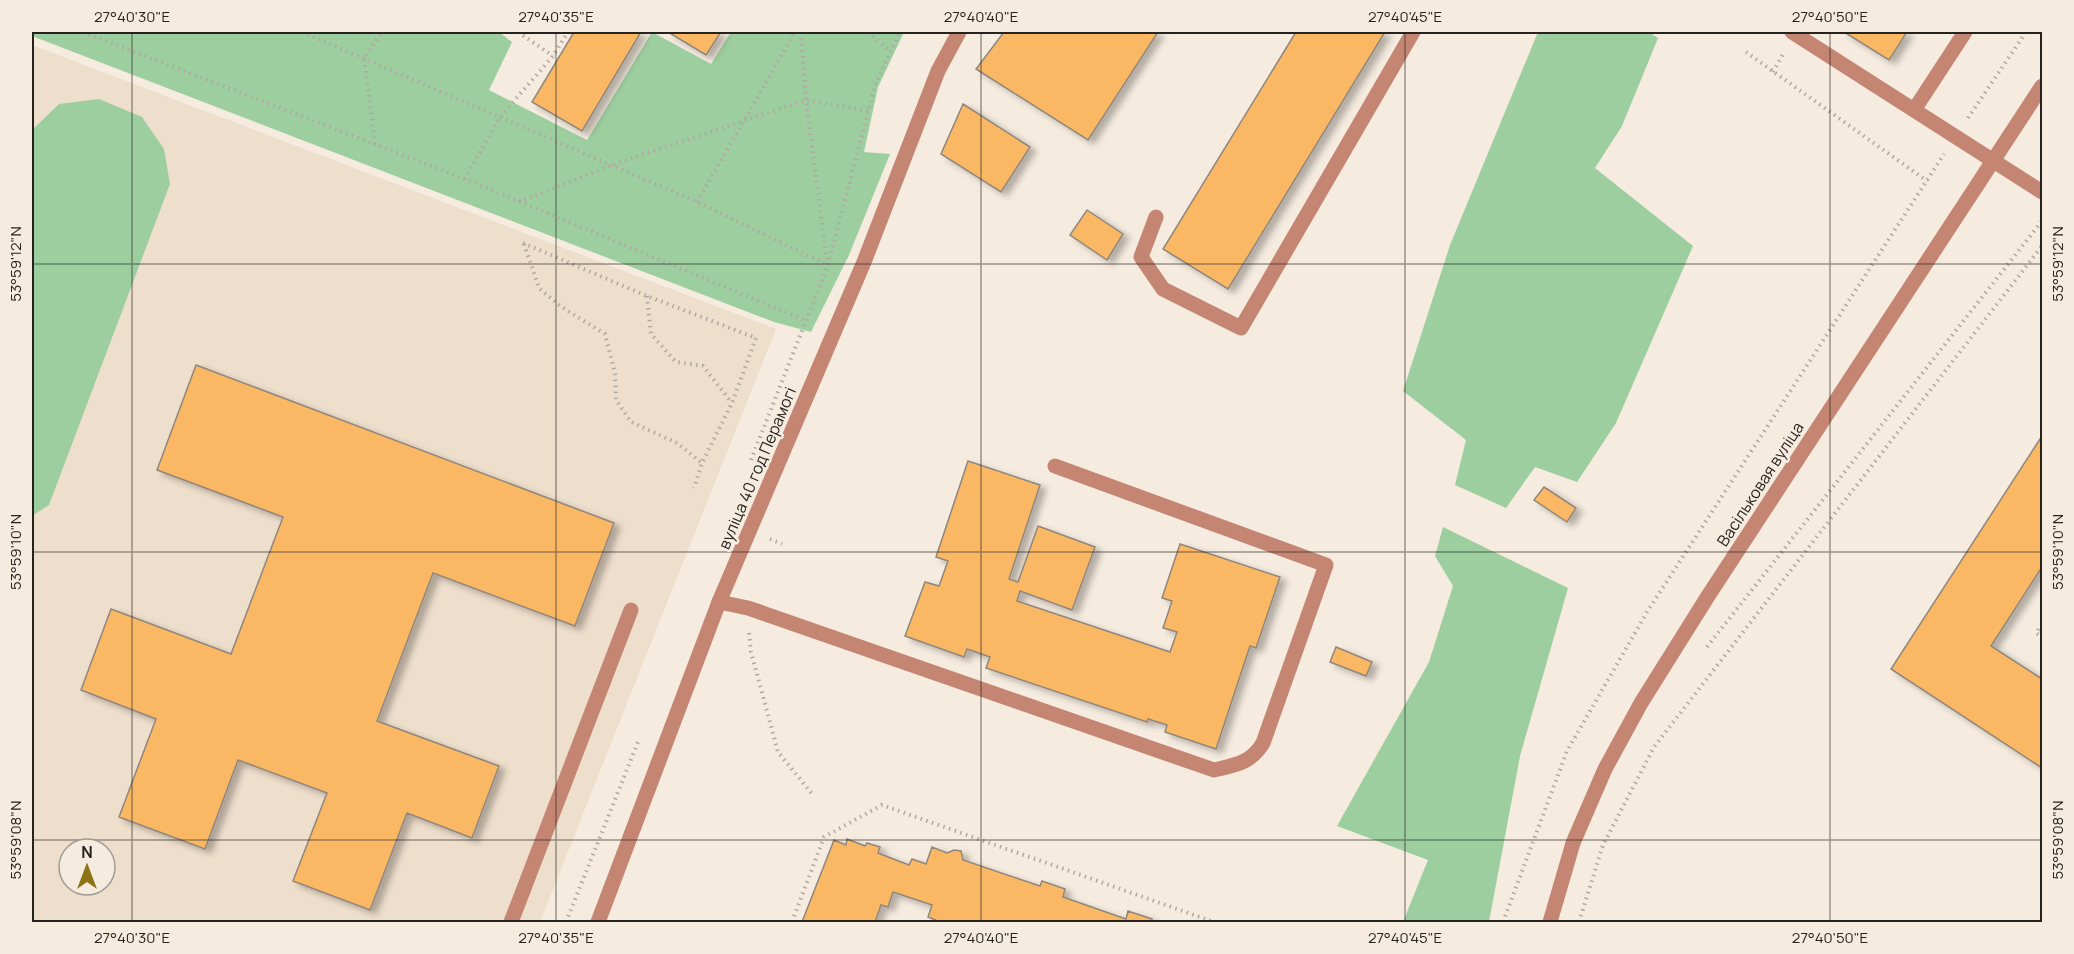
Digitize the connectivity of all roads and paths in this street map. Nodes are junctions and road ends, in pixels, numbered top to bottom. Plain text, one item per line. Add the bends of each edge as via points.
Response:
1 (83, 32) edge
2 (302, 32) edge
3 (381, 32) edge
4 (518, 32) edge
5 (568, 32) edge
6 (795, 32) edge
7 (801, 32) edge
8 (868, 32) edge
9 (900, 32) edge
10 (959, 32) edge
11 (1413, 32) edge
12 (1792, 32) edge
13 (1965, 32) edge
14 (2026, 32) edge
15 (891, 52) junction
16 (1746, 52) dead end
17 (553, 56) junction
18 (364, 58) junction
19 (2043, 86) edge
20 (806, 100) junction
21 (1914, 110) junction
22 (868, 111) junction
23 (500, 117) junction
24 (744, 119) junction
25 (1956, 136) junction
26 (375, 144) junction
27 (1994, 160) junction
28 (612, 165) junction
29 (465, 179) junction
30 (1927, 181) junction
31 (2043, 192) edge
32 (697, 202) junction
33 (519, 203) junction
34 (1156, 217) dead end
35 (2043, 221) edge
36 (2043, 246) edge
37 (828, 265) junction
38 (647, 296) junction
39 (807, 321) dead end
40 (732, 403) junction
41 (702, 463) junction
42 (1055, 466) dead end
43 (694, 488) dead end
44 (719, 602) junction
45 (631, 610) dead end
46 (2043, 624) edge
47 (2043, 637) edge
48 (751, 652) dead end
49 (1702, 653) dead end
50 (813, 795) dead end
51 (511, 922) edge
52 (598, 922) edge
53 (792, 922) edge
54 (1214, 922) edge
55 (1503, 922) edge
56 (1550, 922) edge
57 (1579, 922) edge

1 - 26 path
2 - 18 path
3 - 18 path
4 - 17 path
5 - 17 path
6 - 24 path
7 - 20 path
8 - 15 path
9 - 15 path
10 - 44 street, вуліца 40 год Перамогі via 938,71 864,262
11 - 34 street via 1241,328 1163,289 1141,256
12 - 21 street
13 - 21 street
14 - 25 path
15 - 22 path
16 - 30 path
17 - 23 path
18 - 23 path
18 - 26 path
19 - 27 street, Васільковая вуліца
20 - 22 path
20 - 24 path
20 - 37 path
21 - 25 street
22 - 37 path
23 - 28 path
23 - 29 path
24 - 28 path
24 - 32 path
25 - 27 street
25 - 30 path
26 - 29 path
27 - 31 street
27 - 56 street, Васільковая вуліца via 1641,703 1605,769 1573,843
28 - 32 path
28 - 33 path
29 - 33 path
30 - 55 path via 1647,612 1567,751
32 - 37 path
33 - 39 path
35 - 49 path
36 - 57 path via 1654,747 1603,845
38 - 40 path via 651,334 676,362 703,366
38 - 40 path via 756,338
38 - 41 path via 524,243 539,288 605,334 615,373 616,400 631,422 677,443
40 - 41 path
41 - 43 path
42 - 44 street via 1326,565 1263,743 1257,754 1244,763 1215,770 747,608
44 - 52 street, вуліца 40 год Перамогі
45 - 51 street
46 - 47 path via 2036,633
48 - 50 path via 778,752
53 - 54 path via 824,837 882,805

